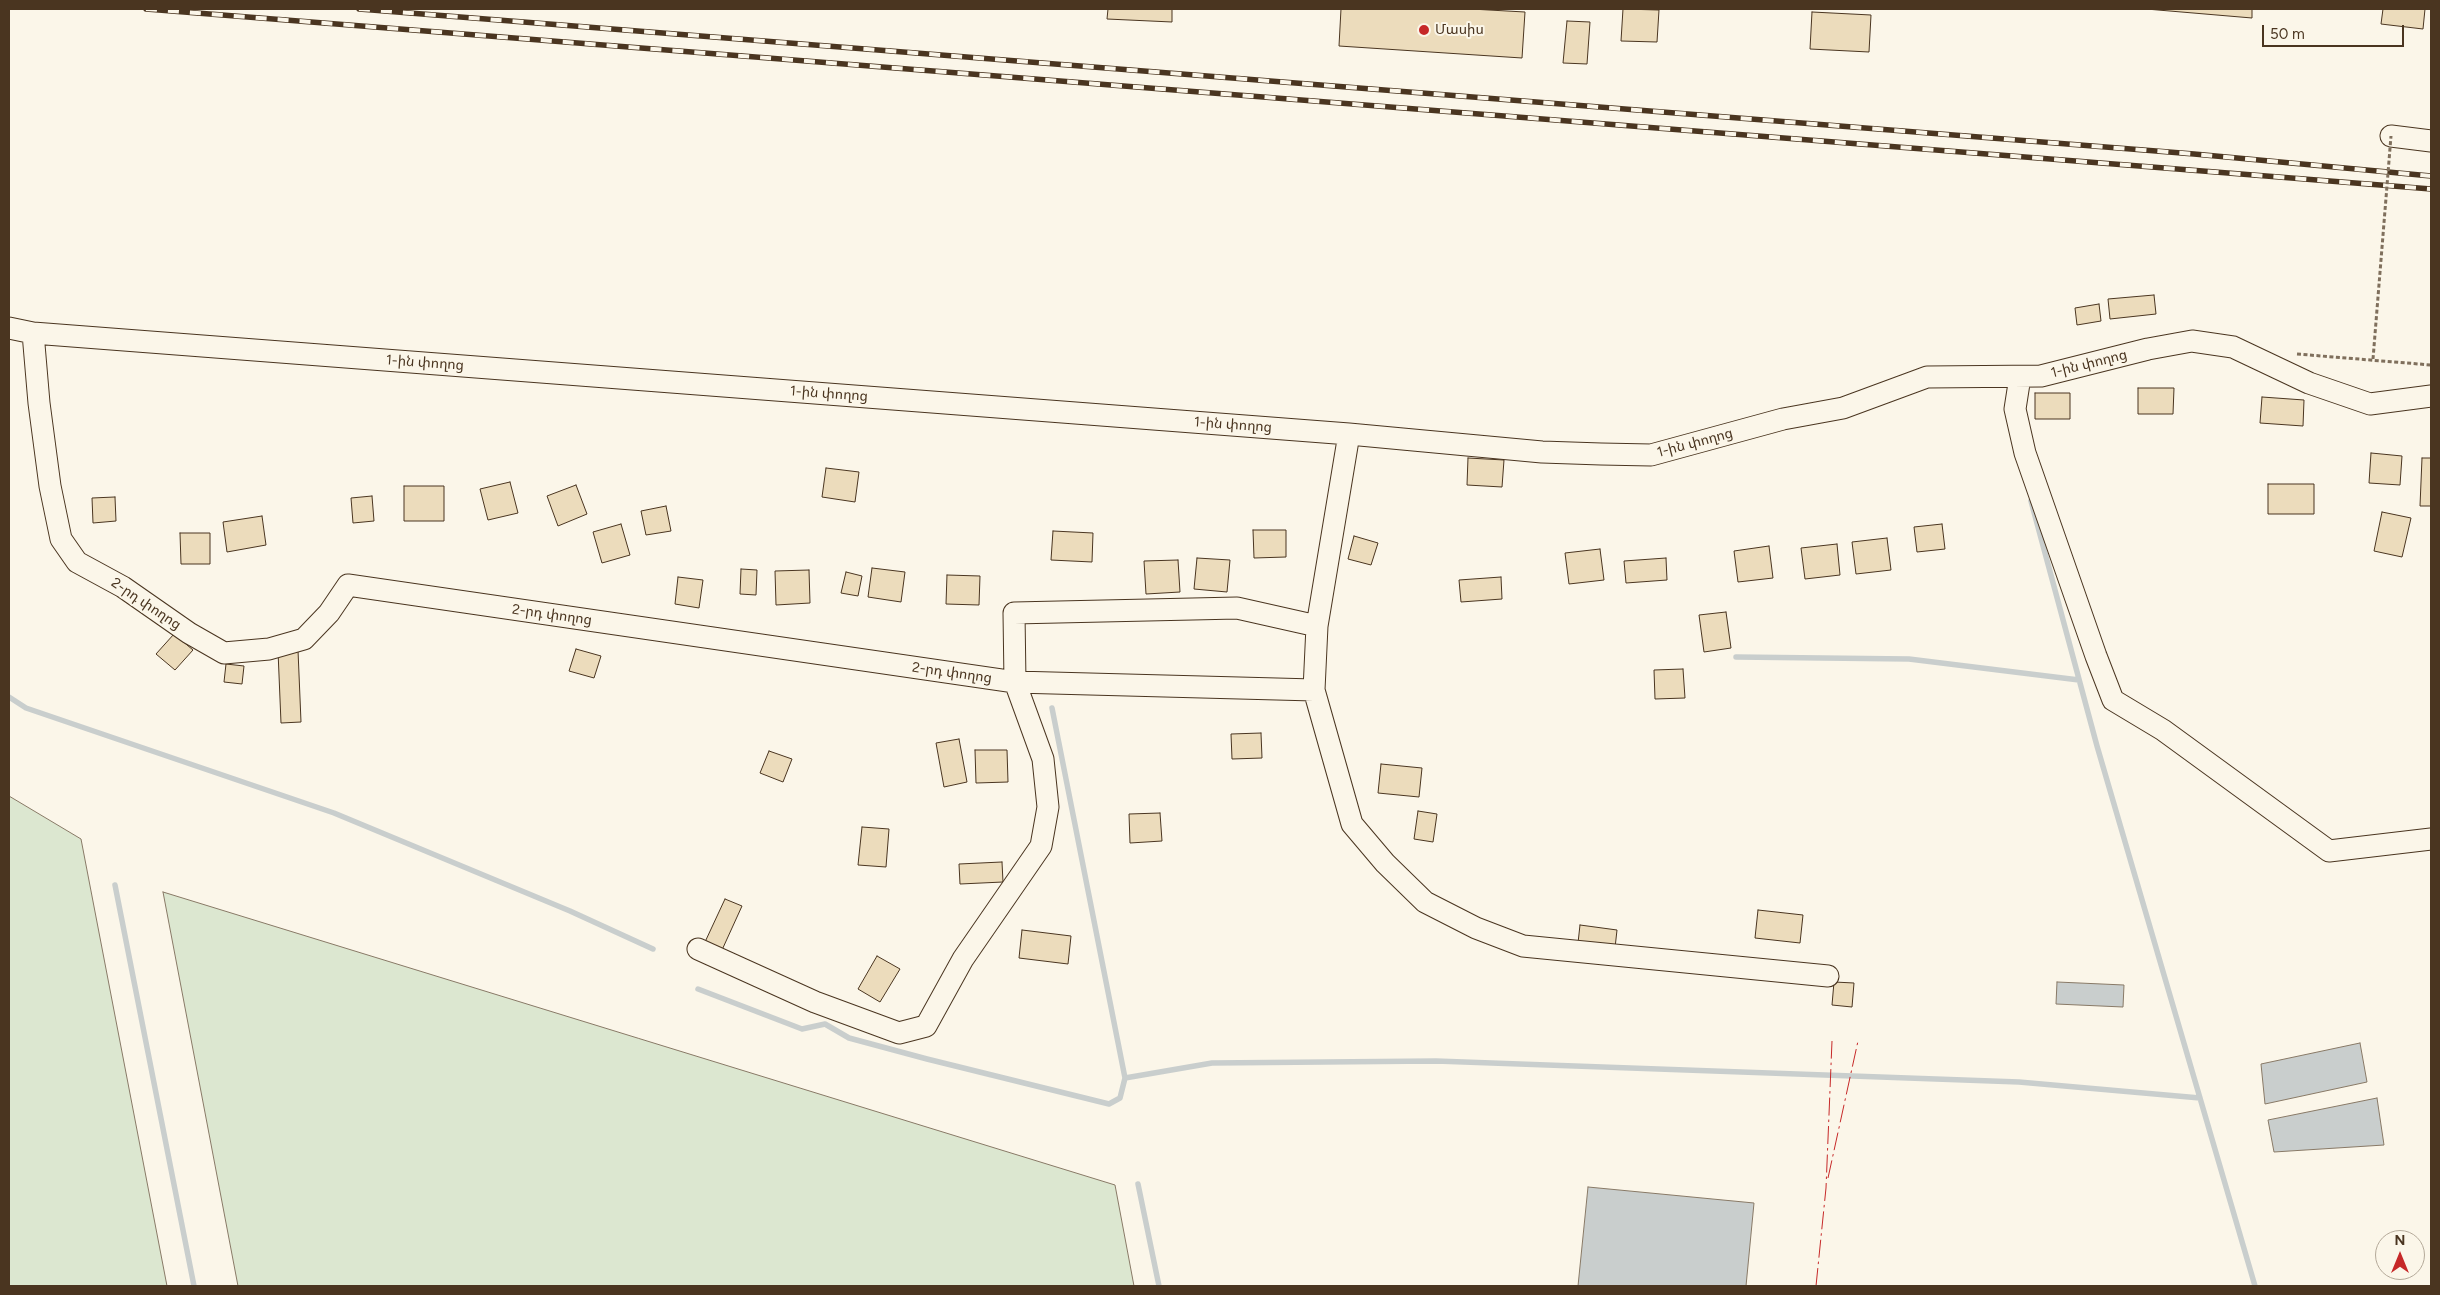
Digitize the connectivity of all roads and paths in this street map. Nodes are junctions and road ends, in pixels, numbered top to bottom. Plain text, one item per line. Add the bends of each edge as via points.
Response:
1 (2391, 136) joint
2 (2431, 141) edge
3 (9, 328) edge
4 (33, 332) junction
5 (2294, 354) dead end
6 (2373, 359) junction
7 (2431, 365) edge
8 (2020, 376) junction
9 (2431, 396) edge
10 (1349, 434) junction
11 (1317, 626) junction
12 (1015, 682) junction
13 (1314, 690) junction
14 (2431, 839) edge
15 (698, 949) dead end
16 (1828, 976) dead end

1 - 2 street
1 - 6 path, bridge
3 - 4 street, 1-ին փողոց
4 - 10 street, 1-ին փողոց
4 - 12 street, 2-րդ փողոց via 50,486 61,539 77,562 123,587 224,653 269,649 304,638 329,613 348,585
5 - 6 path
6 - 7 path
8 - 9 street, 1-ին փողոց via 2041,376 2192,341 2233,347 2309,383 2370,404
8 - 10 street, 1-ին փողոց via 1927,376 1843,408 1783,419 1650,455 1542,452
8 - 14 street via 2014,409 2025,453 2113,700 2163,730 2329,851
10 - 11 street
11 - 12 street via 1237,608 1014,613
11 - 13 street
12 - 13 street, 2-րդ փողոց
12 - 15 street via 1043,759 1048,807 1041,846 963,959 926,1026 899,1033 815,1002
13 - 16 street via 1352,824 1385,863 1425,902 1476,928 1523,946

